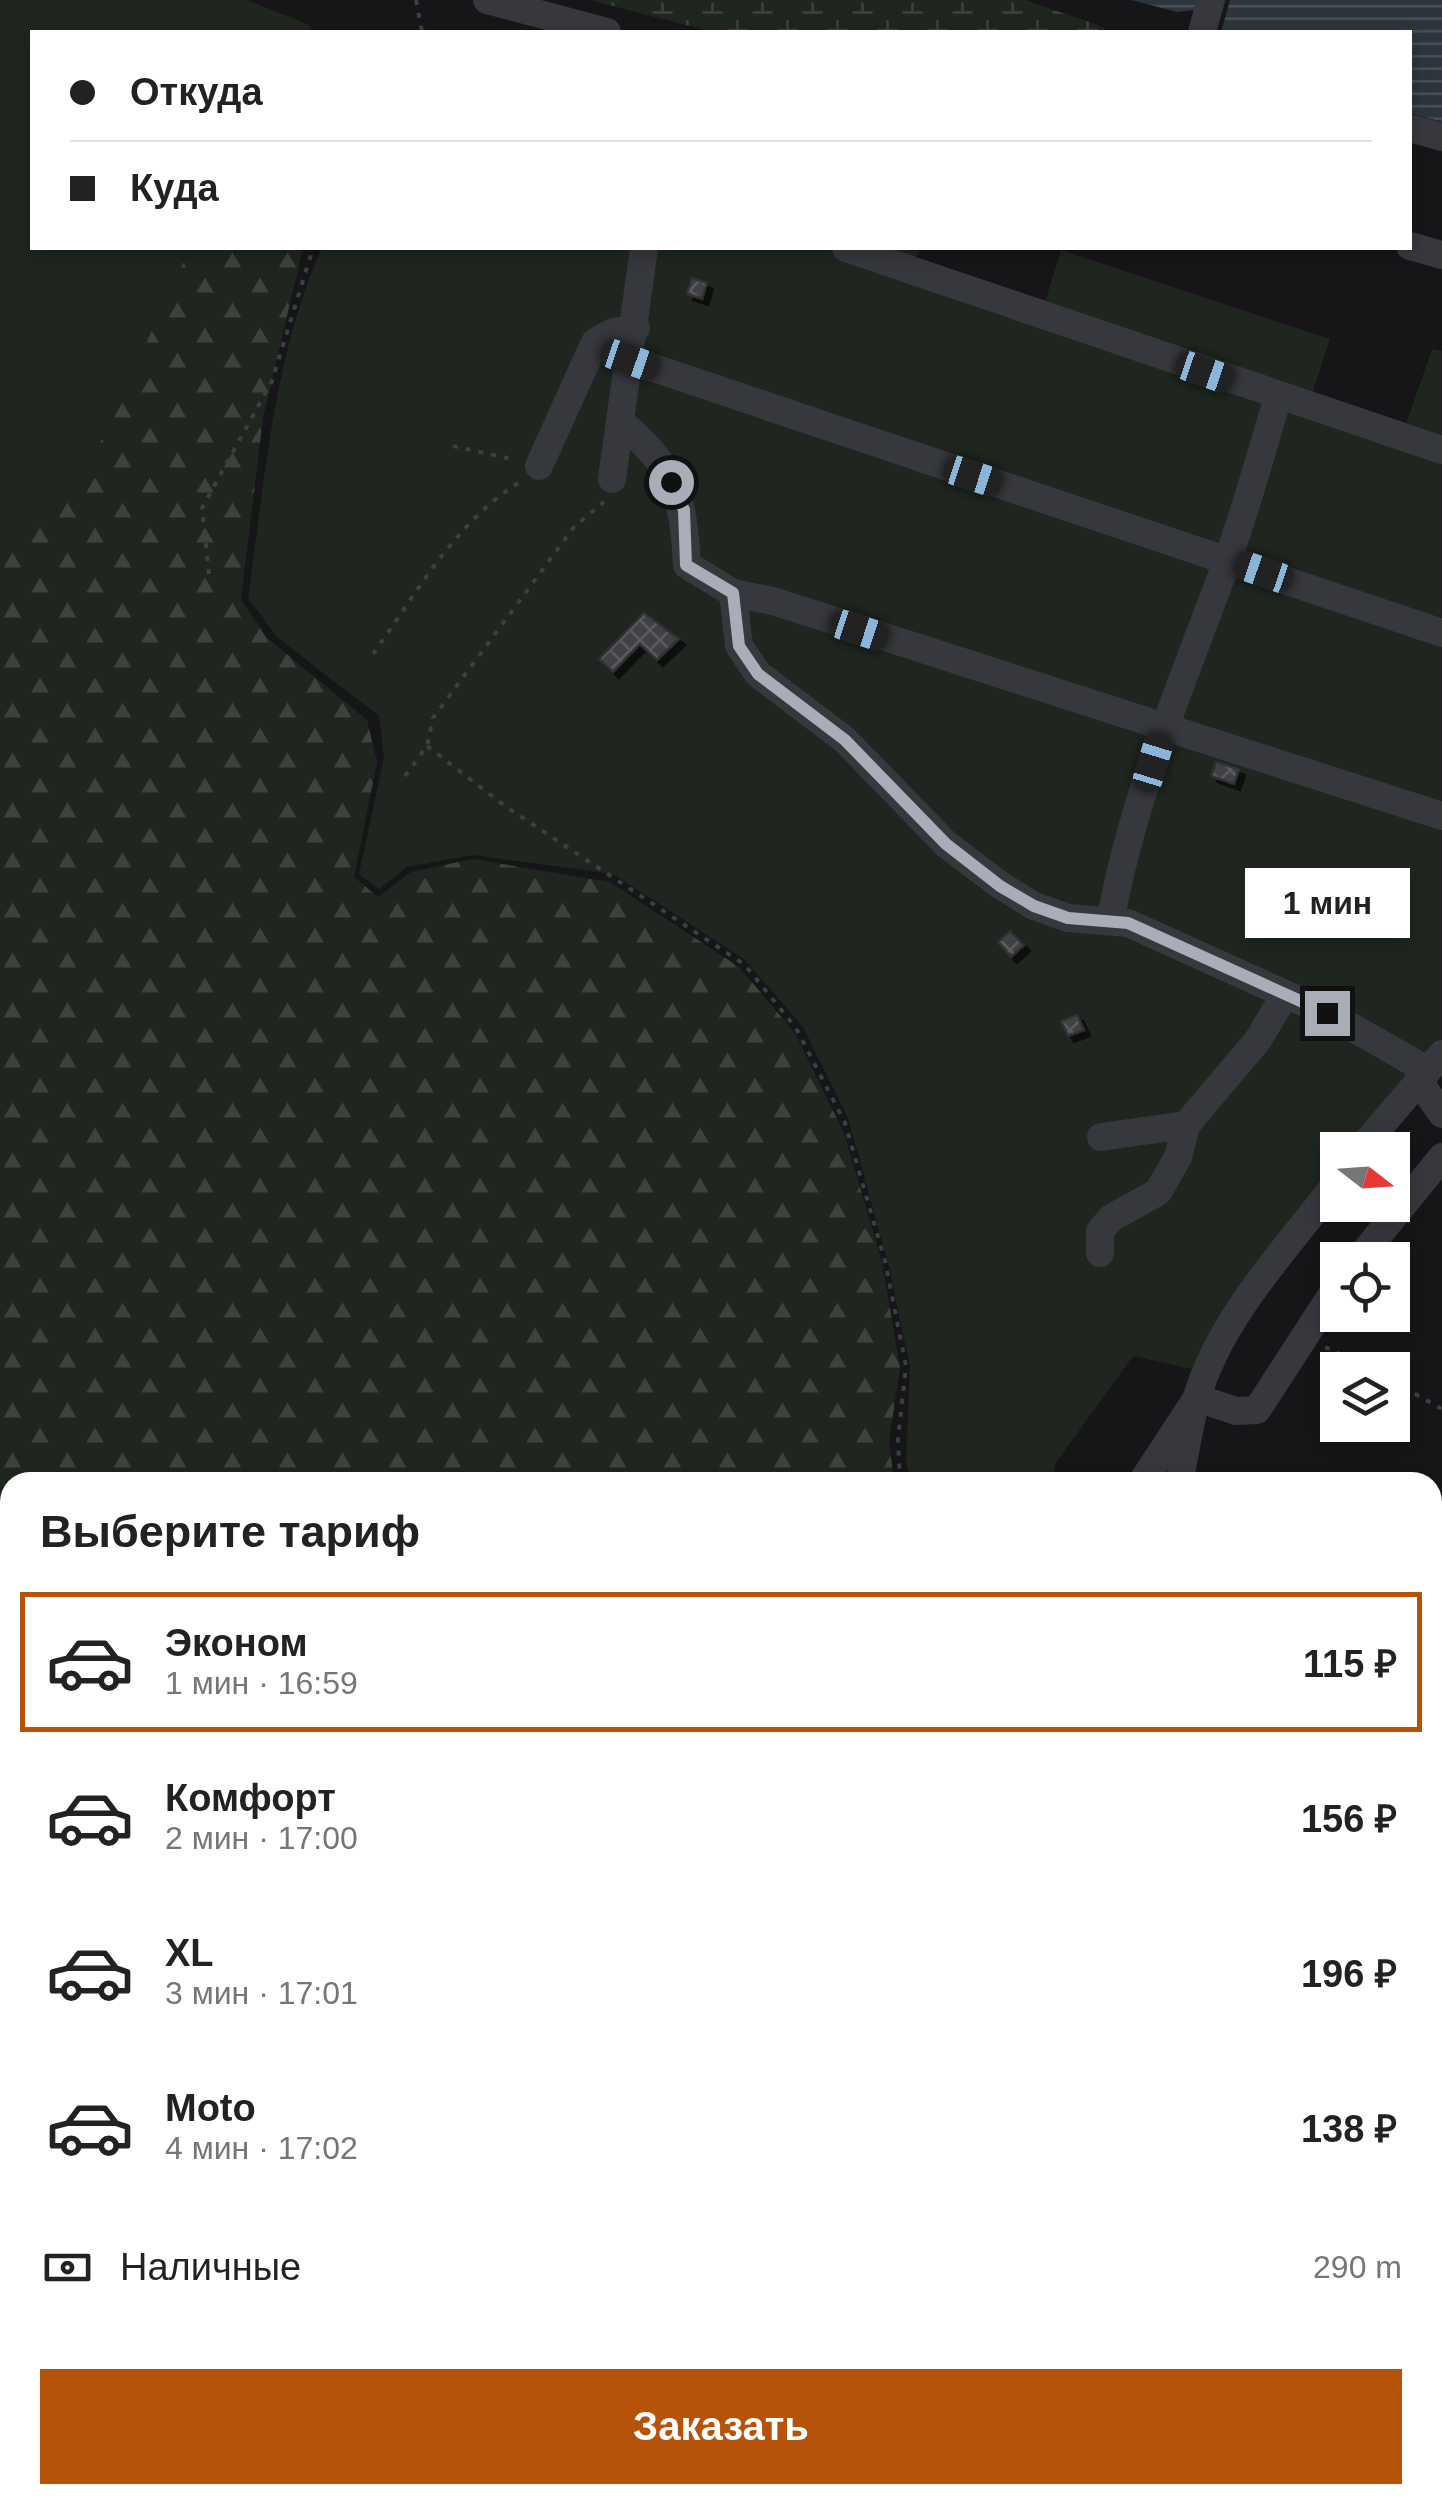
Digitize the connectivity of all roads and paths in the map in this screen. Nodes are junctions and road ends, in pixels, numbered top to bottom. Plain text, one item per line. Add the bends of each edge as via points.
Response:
1 (416, 0) edge
2 (487, 0) edge
3 (1211, 0) edge
4 (422, 30) edge
5 (600, 30) edge
6 (1203, 30) edge
7 (1412, 129) edge
8 (1442, 137) edge
9 (1412, 247) edge
10 (312, 250) edge
11 (644, 250) edge
12 (852, 250) edge
13 (1442, 255) edge
14 (636, 328) junction
15 (630, 360) junction
16 (1278, 398) junction
17 (621, 422) junction
18 (452, 446) dead end
19 (1442, 450) edge
20 (542, 460) junction
21 (612, 478) joint
22 (1227, 560) junction
23 (210, 574) dead end
24 (733, 593) junction
25 (1442, 633) edge
26 (372, 654) dead end
27 (1164, 726) junction
28 (427, 746) junction
29 (405, 776) dead end
30 (1442, 816) edge
31 (1111, 918) junction
32 (1284, 996) junction
33 (1429, 1068) edge
34 (1442, 1114) edge
35 (1186, 1125) junction
36 (1375, 1132) edge
37 (1101, 1137) dead end
38 (1442, 1157) edge
39 (1320, 1204) edge
40 (1373, 1242) edge
41 (1100, 1253) dead end
42 (1320, 1312) edge
43 (1303, 1337) junction
44 (1335, 1352) edge
45 (1410, 1391) edge
46 (1197, 1398) junction
47 (1442, 1409) edge
48 (900, 1472) edge
49 (1149, 1472) edge
50 (1181, 1472) edge

1 - 4 path
2 - 5 street
3 - 6 street
7 - 8 street
9 - 13 street
10 - 23 path via 272,381 202,508
11 - 14 street
12 - 16 street
14 - 15 street
14 - 20 street via 595,342
15 - 17 street
15 - 22 street
16 - 19 street
16 - 22 street
17 - 21 street
17 - 24 street via 658,454 684,510 686,565
18 - 20 path via 515,461
20 - 26 path via 463,530
21 - 28 path via 607,499 574,527 433,718
22 - 25 street
22 - 27 street
24 - 27 street
24 - 31 street via 739,646 758,674 845,740 946,844 1034,906 1068,918
27 - 30 street
27 - 31 street
28 - 29 path
28 - 48 path via 505,806 745,965 796,1028 844,1122 884,1260 906,1366
31 - 32 street
32 - 33 street
32 - 35 street via 1258,1040
33 - 34 street
33 - 36 street
35 - 37 street
35 - 41 street via 1158,1192 1111,1218 1100,1231
38 - 40 street
39 - 46 street via 1239,1312
42 - 43 street
43 - 44 path
43 - 46 street via 1257,1410 1236,1411
45 - 47 path
46 - 49 street
46 - 50 street

